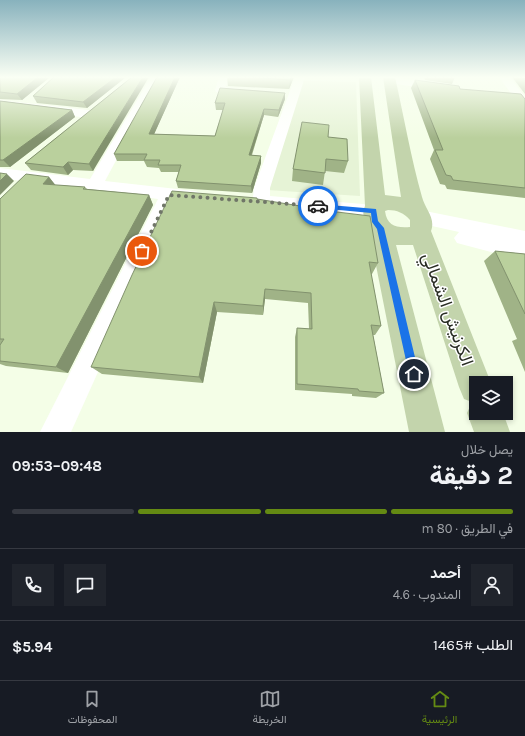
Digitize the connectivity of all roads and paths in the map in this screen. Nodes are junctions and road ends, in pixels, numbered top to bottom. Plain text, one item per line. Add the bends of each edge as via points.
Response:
1 (35, 97) edge
2 (146, 97) edge
3 (288, 97) edge
4 (367, 97) edge
5 (392, 97) edge
6 (508, 97) edge
7 (523, 101) edge
8 (0, 103) edge
9 (100, 105) edge
10 (25, 106) junction
11 (88, 114) junction
12 (77, 124) edge
13 (17, 173) edge
14 (95, 186) junction
15 (15, 193) edge
16 (169, 195) junction
17 (207, 198) edge
18 (377, 215) junction
19 (419, 222) junction
20 (525, 239) edge
21 (525, 252) edge
22 (472, 376) edge
23 (488, 420) edge
24 (55, 432) edge
25 (427, 432) edge
26 (492, 432) edge

1 - 10 street
2 - 14 street
3 - 18 street via 262,188 253,201
4 - 18 main road
5 - 19 main road, الكرنيش الشمالي via 407,179
6 - 7 street
8 - 10 street
9 - 11 street
10 - 11 street
11 - 12 street
13 - 14 street
13 - 15 street
14 - 16 street
16 - 17 street
16 - 24 street
18 - 19 main road via 387,202 394,202 409,207
18 - 19 main road via 396,236 405,238 413,236
18 - 25 main road
19 - 20 street
19 - 21 street
19 - 22 main road, الكرنيش الشمالي
23 - 26 main road

